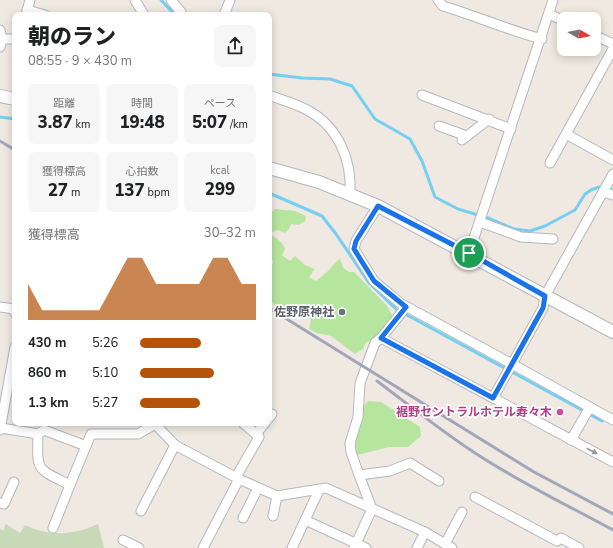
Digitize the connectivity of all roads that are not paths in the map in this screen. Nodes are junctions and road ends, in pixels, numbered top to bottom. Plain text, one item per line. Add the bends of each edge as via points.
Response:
1 (30, 0) edge
2 (135, 0) edge
3 (171, 0) edge
4 (230, 0) edge
5 (438, 0) edge
6 (554, 0) edge
7 (26, 12) edge
8 (142, 12) edge
9 (181, 12) dead end
10 (225, 12) edge
11 (549, 14) junction
12 (557, 18) edge
13 (0, 30) edge
14 (601, 38) edge
15 (542, 39) junction
16 (12, 40) edge
17 (1, 43) edge
18 (613, 44) edge
19 (613, 49) edge
20 (422, 95) dead end
21 (0, 96) edge
22 (272, 96) edge
23 (12, 98) edge
24 (489, 119) junction
25 (439, 126) dead end
26 (511, 129) junction
27 (566, 134) junction
28 (613, 160) edge
29 (550, 163) dead end
30 (272, 169) edge
31 (613, 174) edge
32 (605, 188) junction
33 (350, 193) junction
34 (613, 195) edge
35 (378, 206) junction
36 (480, 222) junction
37 (553, 239) dead end
38 (469, 253) junction
39 (545, 296) junction
40 (0, 307) edge
41 (12, 309) edge
42 (403, 311) junction
43 (613, 332) edge
44 (381, 338) junction
45 (12, 363) edge
46 (510, 368) junction
47 (493, 398) junction
48 (587, 411) junction
49 (613, 420) edge
50 (152, 426) edge
51 (157, 426) edge
52 (246, 426) edge
53 (263, 426) edge
54 (0, 429) edge
55 (44, 429) edge
56 (256, 434) junction
57 (571, 440) junction
58 (175, 445) junction
59 (86, 446) junction
60 (613, 462) edge
61 (359, 475) junction
62 (238, 478) junction
63 (439, 481) dead end
64 (14, 482) dead end
65 (70, 485) junction
66 (258, 488) junction
67 (319, 490) junction
68 (277, 496) junction
69 (475, 497) dead end
70 (0, 502) edge
71 (372, 509) junction
72 (142, 511) dead end
73 (462, 512) dead end
74 (273, 516) dead end
75 (243, 518) dead end
76 (305, 520) junction
77 (53, 528) dead end
78 (425, 532) junction
79 (123, 540) dead end
80 (555, 544) edge
81 (355, 546) edge
82 (448, 546) edge
83 (139, 548) edge
84 (203, 548) edge
85 (292, 548) edge
86 (366, 548) edge
87 (417, 548) edge
88 (579, 548) edge

1 - 7 street
2 - 8 street
3 - 9 street
4 - 10 street
5 - 15 street via 439,5
6 - 11 street
11 - 12 street
11 - 15 street
13 - 17 street
14 - 18 street
15 - 26 street
16 - 17 street
19 - 27 street
20 - 24 street
21 - 23 street
22 - 33 street via 307,109 332,130 344,152 351,176
24 - 25 street via 465,138
24 - 26 street
26 - 36 street
27 - 28 street
27 - 29 street
30 - 33 street
31 - 32 street
32 - 34 street
32 - 39 street
33 - 35 street
35 - 38 street
35 - 42 street via 356,241 354,249 374,281
36 - 37 street via 522,238
36 - 38 street
38 - 39 street
39 - 43 street
39 - 46 street via 543,308
40 - 41 street
42 - 44 street
42 - 46 street
44 - 47 street
44 - 61 street via 375,343 360,383 358,417 350,443
45 - 54 street
46 - 47 street
46 - 48 street
47 - 57 street
48 - 49 street
48 - 57 street
50 - 59 street via 138,434 90,434
51 - 58 street
52 - 56 street
53 - 56 street
54 - 55 street
55 - 59 street
55 - 65 street via 37,461 43,471
56 - 62 street via 259,437
57 -> 60 street
58 - 62 street
58 - 72 street
59 - 65 street
61 - 63 street via 390,471 410,463
61 - 71 street
62 - 66 street
62 - 84 street
64 - 70 street via 4,504
65 - 77 street
66 - 68 street
66 - 75 street
67 - 68 street
67 - 71 street via 326,488
67 - 76 street
68 - 74 street
69 - 80 street
71 - 78 street
71 - 81 street
73 - 82 street
76 - 81 street
76 - 85 street
78 - 82 street
78 - 87 street
79 - 83 street
80 - 88 street via 561,538
81 - 86 street

